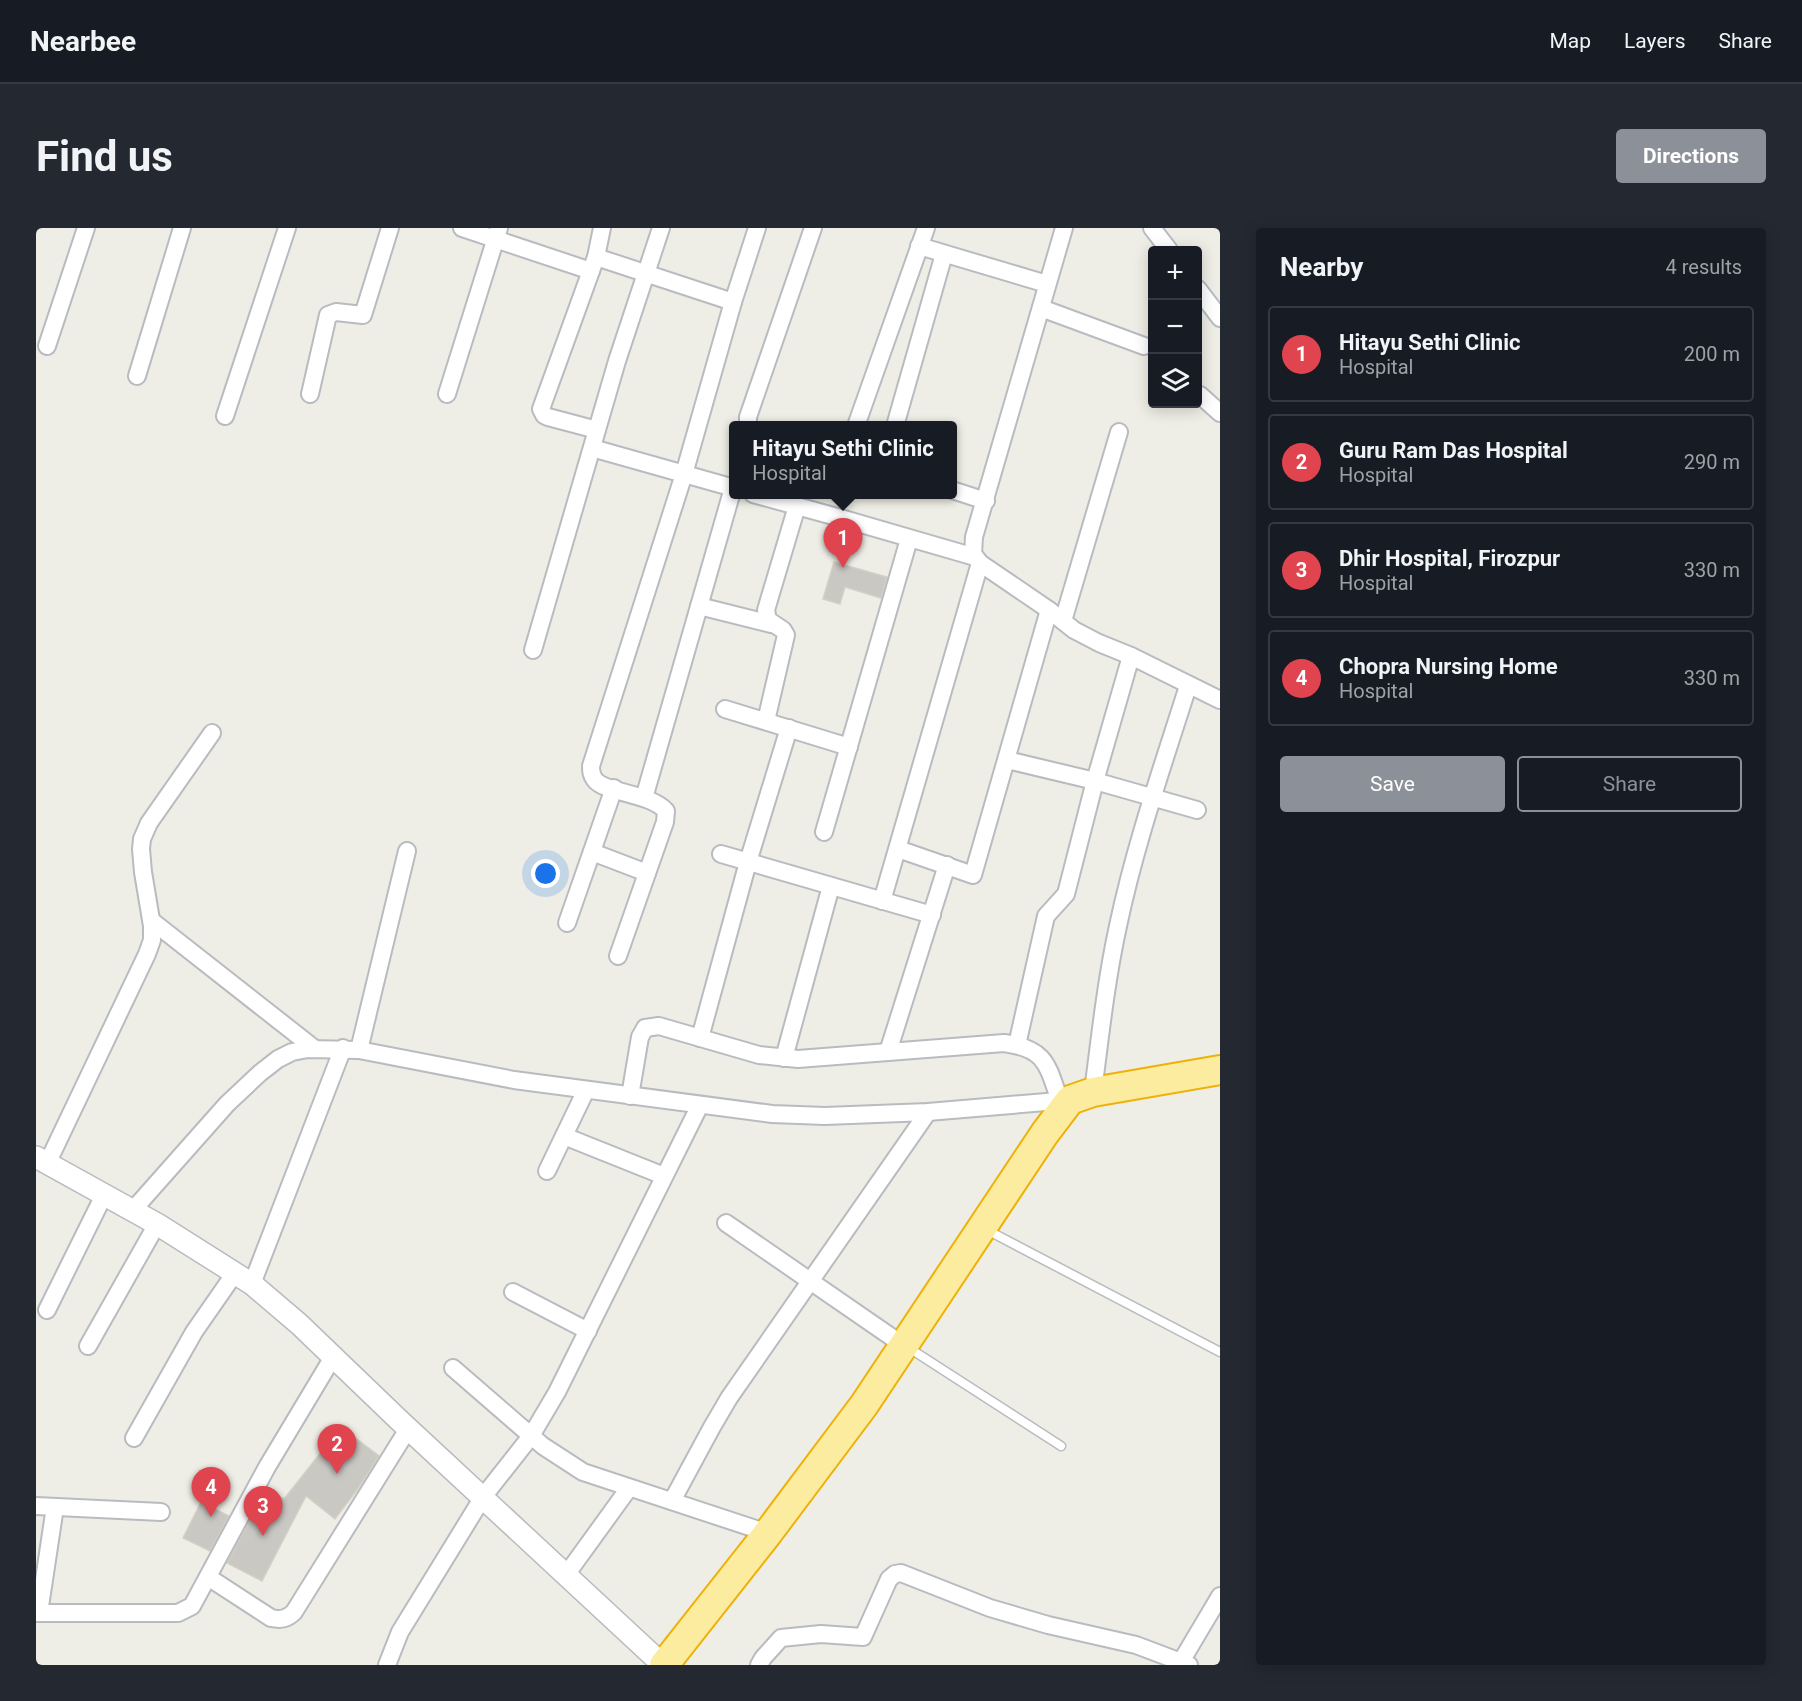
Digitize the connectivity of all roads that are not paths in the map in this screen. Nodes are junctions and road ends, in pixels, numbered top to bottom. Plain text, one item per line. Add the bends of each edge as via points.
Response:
1 (86, 228) edge
2 (182, 228) edge
3 (286, 228) edge
4 (390, 228) edge
5 (462, 228) edge
6 (602, 228) edge
7 (661, 228) edge
8 (757, 228) edge
9 (813, 228) edge
10 (926, 228) edge
11 (1064, 228) edge
12 (1152, 228) edge
13 (497, 233) edge
14 (919, 246) junction
15 (1166, 246) edge
16 (944, 255) junction
17 (593, 264) junction
18 (646, 274) junction
19 (1047, 284) junction
20 (1202, 295) edge
21 (733, 302) junction
22 (1041, 308) junction
23 (1220, 318) edge
24 (47, 346) dead end
25 (1144, 346) dead end
26 (137, 376) dead end
27 (310, 394) dead end
28 (447, 394) dead end
29 (1202, 397) edge
30 (1220, 413) edge
31 (225, 416) dead end
32 (748, 421) edge
33 (858, 421) edge
34 (896, 421) edge
35 (597, 430) junction
36 (1119, 432) dead end
37 (592, 448) junction
38 (684, 474) junction
39 (729, 487) edge
40 (957, 492) edge
41 (730, 499) edge
42 (770, 499) edge
43 (986, 501) junction
44 (797, 506) junction
45 (909, 539) junction
46 (978, 560) junction
47 (699, 606) junction
48 (1049, 610) junction
49 (1063, 621) junction
50 (771, 624) junction
51 (533, 650) dead end
52 (1131, 656) junction
53 (1188, 686) junction
54 (1220, 700) edge
55 (725, 709) dead end
56 (766, 721) junction
57 (789, 728) junction
58 (212, 733) dead end
59 (849, 747) junction
60 (1007, 760) junction
61 (1095, 781) junction
62 (614, 788) junction
63 (644, 798) junction
64 (1152, 798) junction
65 (1197, 810) dead end
66 (824, 832) dead end
67 (898, 849) junction
68 (407, 851) dead end
69 (592, 852) junction
70 (721, 854) dead end
71 (748, 862) junction
72 (947, 866) junction
73 (647, 873) junction
74 (831, 886) junction
75 (882, 901) junction
76 (932, 915) junction
77 (152, 921) junction
78 (567, 923) dead end
79 (618, 956) dead end
80 (700, 1038) junction
81 (1017, 1045) junction
82 (315, 1049) junction
83 (351, 1049) junction
84 (888, 1052) junction
85 (784, 1058) junction
86 (1220, 1070) edge
87 (585, 1090) junction
88 (630, 1096) junction
89 (1074, 1098) junction
90 (700, 1105) junction
91 (928, 1112) junction
92 (564, 1136) junction
93 (42, 1161) edge
94 (547, 1171) dead end
95 (664, 1176) junction
96 (104, 1195) junction
97 (133, 1210) junction
98 (726, 1223) dead end
99 (157, 1224) junction
100 (981, 1227) junction
101 (244, 1279) junction
102 (811, 1281) junction
103 (513, 1292) dead end
104 (47, 1310) dead end
105 (588, 1331) junction
106 (903, 1345) junction
107 (88, 1346) dead end
108 (1220, 1352) edge
109 (333, 1357) junction
110 (453, 1368) dead end
111 (408, 1428) junction
112 (531, 1436) junction
113 (134, 1438) dead end
114 (1061, 1446) dead end
115 (629, 1488) junction
116 (483, 1497) junction
117 (672, 1501) junction
118 (36, 1506) edge
119 (56, 1507) junction
120 (161, 1512) dead end
121 (768, 1533) junction
122 (566, 1575) junction
123 (208, 1577) junction
124 (1220, 1596) edge
125 (38, 1613) edge
126 (1183, 1664) edge
127 (387, 1665) edge
128 (664, 1665) edge
129 (759, 1665) edge

1 - 24 street
2 - 26 street
3 - 31 street
4 - 27 street via 363,315 328,315
5 - 13 street
6 - 17 street
7 - 18 street
8 - 21 street
9 - 32 street
10 - 14 street
11 - 19 street
12 - 15 street
13 - 17 street
13 - 28 street
14 - 16 street
14 - 33 street
16 - 19 street
16 - 34 street
17 - 18 street
17 - 35 street via 541,409 548,417
18 - 21 street
18 - 35 street
19 - 22 street
20 - 23 street
21 - 38 street
22 - 25 street
22 - 43 street
29 - 30 street
35 - 37 street
36 - 49 street
37 - 38 street
37 - 51 street
38 - 39 street
38 - 62 street via 591,766 595,781
40 - 43 street
41 - 47 street
42 - 44 street
43 - 46 street via 972,548
44 - 45 street
44 - 50 street via 766,610
45 - 46 street
45 - 59 street
46 - 48 street
46 - 67 street
47 - 50 street
47 - 63 street
48 - 49 street
48 - 60 street
49 - 52 street via 1087,637
50 - 56 street via 783,630 785,640
52 - 53 street
52 - 61 street
53 - 54 street
53 - 64 street
55 - 56 street
56 - 57 street
57 - 59 street
57 - 71 street
58 - 77 street via 142,839 143,872
59 - 66 street
60 - 61 street
60 - 72 street via 973,875
61 - 64 street
61 - 81 street via 1066,894 1046,916
62 - 63 street
62 - 69 street
63 - 73 street via 666,811
64 - 65 street
64 - 89 street via 1117,927 1107,986
67 - 72 street
67 - 75 street
68 - 83 street
69 - 73 street
69 - 78 street
70 - 71 street
71 - 74 street
71 - 80 street
72 - 76 street
73 - 79 street
74 - 75 street
74 - 85 street
75 - 76 street
76 - 84 street
77 - 82 street
77 - 93 street via 147,954
80 - 85 street via 759,1056
80 - 88 street via 659,1026 645,1028
81 - 84 street
81 - 89 street via 1046,1062
82 - 83 street
82 - 97 street via 292,1052 261,1072 227,1104
83 - 87 street
83 - 101 street
84 - 85 street
86 - 89 highway
87 - 88 street
87 - 92 street
88 - 90 street
89 - 91 street
89 - 100 highway via 1045,1133
90 - 91 street via 796,1116
90 - 95 street
91 - 102 street
92 - 94 street
92 - 95 street
93 - 96 street
95 - 105 street
96 - 97 street
96 - 104 street
97 - 99 street
98 - 102 street
99 - 101 street
99 - 107 street
100 - 106 highway
100 - 108 lane
101 - 109 street
101 - 113 street via 188,1342
102 - 106 street
102 - 117 street via 729,1398
103 - 105 street
105 - 112 street
106 - 114 lane
106 - 121 highway via 864,1406
109 - 111 street
109 - 123 street via 267,1467
110 - 112 street
111 - 116 street
111 - 123 street via 288,1618 271,1618
112 - 115 street via 583,1472
112 - 116 street
115 - 117 street
115 - 122 street
116 - 122 street
116 - 127 street via 400,1632
117 - 121 street
118 - 119 street
119 - 120 street
119 - 125 street
121 - 128 highway
122 - 128 street
123 - 125 street via 192,1606 178,1613
124 - 126 street
126 - 129 street via 1136,1645 990,1608 901,1573 889,1579 863,1637 821,1634 781,1638

